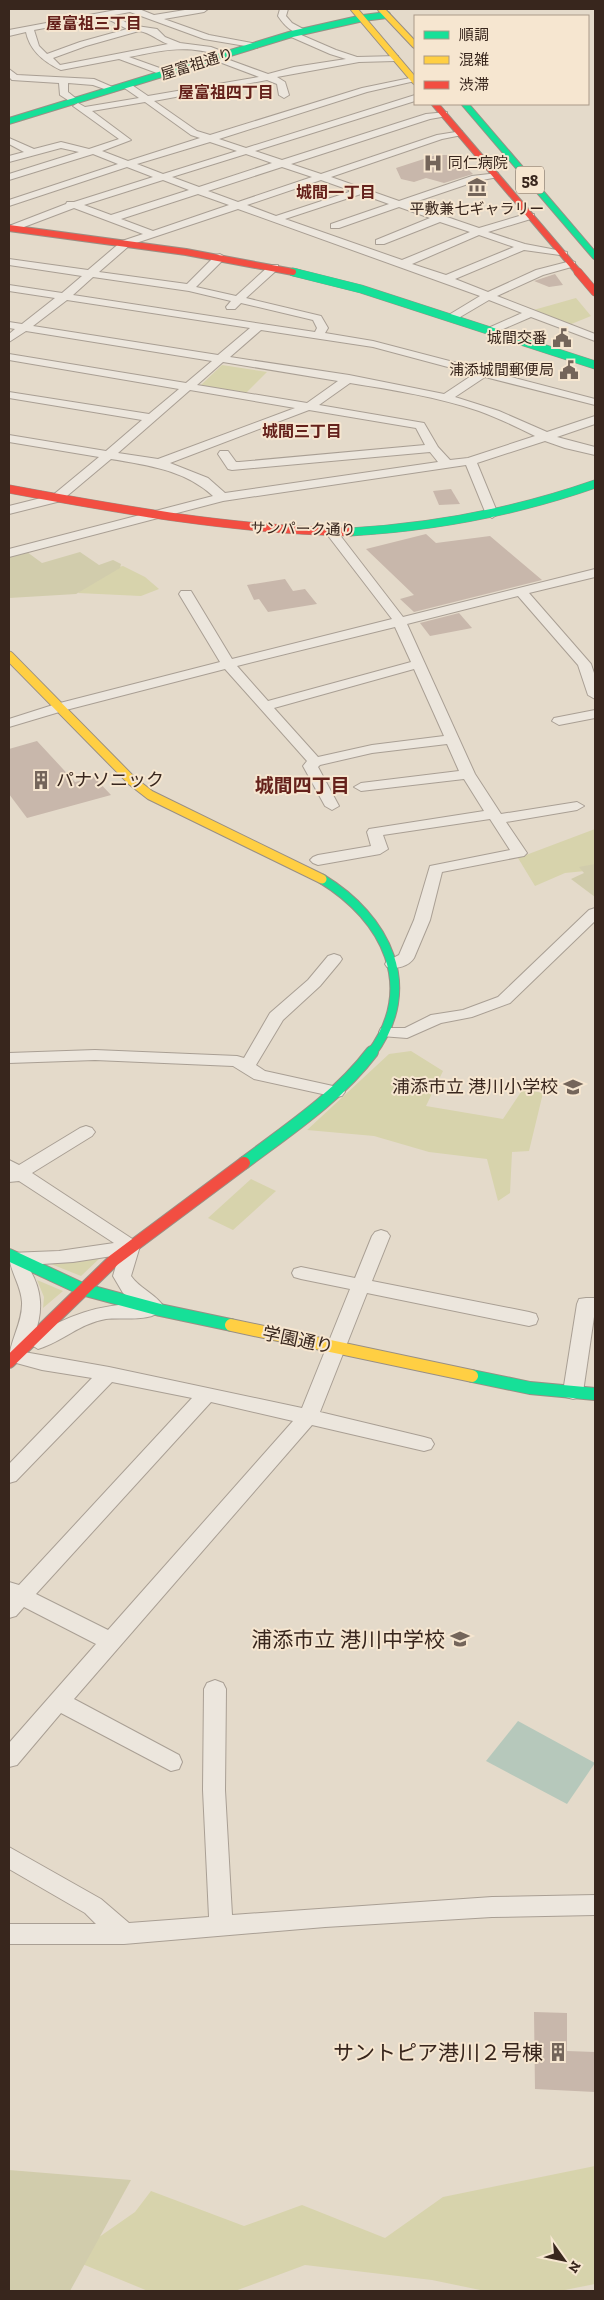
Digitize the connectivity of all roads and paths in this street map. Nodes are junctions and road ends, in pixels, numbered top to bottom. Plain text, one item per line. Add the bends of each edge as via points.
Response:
1 (134, 9) edge
2 (204, 9) edge
3 (284, 9) edge
4 (354, 9) edge
5 (384, 12) edge
6 (106, 14) junction
7 (152, 18) junction
8 (363, 18) junction
9 (12, 22) dead end
10 (179, 27) junction
11 (139, 28) junction
12 (30, 29) junction
13 (154, 31) junction
14 (297, 33) junction
15 (9, 34) edge
16 (414, 44) edge
17 (178, 45) junction
18 (254, 46) junction
19 (121, 56) junction
20 (220, 56) junction
21 (46, 58) junction
22 (395, 58) junction
23 (359, 60) junction
24 (62, 67) junction
25 (166, 73) junction
26 (11, 76) edge
27 (270, 77) junction
28 (66, 80) junction
29 (414, 80) edge
30 (126, 85) junction
31 (112, 89) junction
32 (284, 95) dead end
33 (414, 98) edge
34 (144, 99) junction
35 (72, 101) junction
36 (436, 105) edge
37 (466, 105) edge
38 (83, 110) junction
39 (291, 113) junction
40 (444, 114) junction
41 (9, 121) edge
42 (325, 125) junction
43 (458, 133) junction
44 (362, 137) junction
45 (210, 138) junction
46 (9, 141) edge
47 (246, 150) junction
48 (400, 150) junction
49 (32, 152) junction
50 (91, 152) junction
51 (9, 158) edge
52 (282, 162) junction
53 (129, 164) junction
54 (495, 175) junction
55 (320, 176) junction
56 (163, 177) junction
57 (14, 182) edge
58 (198, 190) junction
59 (361, 190) junction
60 (38, 192) junction
61 (9, 203) edge
62 (238, 204) junction
63 (400, 204) junction
64 (74, 205) junction
65 (530, 216) junction
66 (277, 218) junction
67 (440, 218) junction
68 (110, 219) junction
69 (335, 226) dead end
70 (11, 228) edge
71 (481, 232) junction
72 (150, 233) junction
73 (380, 242) dead end
74 (126, 243) junction
75 (524, 247) junction
76 (563, 254) junction
77 (595, 256) edge
78 (220, 257) junction
79 (9, 262) edge
80 (402, 264) junction
81 (571, 264) junction
82 (274, 267) junction
83 (91, 274) junction
84 (446, 279) junction
85 (9, 288) edge
86 (189, 288) junction
87 (595, 292) edge
88 (487, 296) junction
89 (64, 297) junction
90 (239, 300) junction
91 (530, 313) junction
92 (450, 318) junction
93 (216, 320) junction
94 (9, 325) edge
95 (23, 327) junction
96 (258, 327) junction
97 (490, 331) junction
98 (316, 336) junction
99 (595, 338) edge
100 (9, 339) edge
101 (9, 358) edge
102 (223, 358) junction
103 (595, 365) edge
104 (484, 372) junction
105 (349, 378) junction
106 (188, 387) junction
107 (9, 395) edge
108 (446, 398) junction
109 (595, 402) edge
110 (310, 406) junction
111 (151, 418) junction
112 (593, 423) edge
113 (546, 436) junction
114 (9, 438) edge
115 (433, 448) junction
116 (595, 451) edge
117 (224, 454) dead end
118 (108, 455) junction
119 (337, 458) junction
120 (470, 461) junction
121 (159, 464) junction
122 (447, 465) junction
123 (348, 478) junction
124 (595, 484) edge
125 (9, 489) edge
126 (222, 496) junction
127 (57, 498) junction
128 (9, 510) edge
129 (492, 514) junction
130 (154, 515) junction
131 (332, 533) junction
132 (9, 553) edge
133 (595, 573) edge
134 (521, 592) junction
135 (186, 594) dead end
136 (399, 620) junction
137 (9, 656) edge
138 (228, 664) junction
139 (418, 664) junction
140 (595, 696) edge
141 (265, 706) junction
142 (60, 707) junction
143 (595, 714) edge
144 (560, 721) dead end
145 (9, 723) edge
146 (451, 739) junction
147 (315, 762) junction
148 (468, 774) junction
149 (361, 787) dead end
150 (332, 806) dead end
151 (577, 806) dead end
152 (496, 816) junction
153 (318, 860) dead end
154 (595, 913) edge
155 (334, 959) dead end
156 (393, 964) junction
157 (387, 1032) junction
158 (9, 1058) edge
159 (247, 1066) junction
160 (336, 1092) junction
161 (86, 1132) dead end
162 (12, 1173) edge
163 (380, 1236) dead end
164 (130, 1246) junction
165 (12, 1256) edge
166 (301, 1272) dead end
167 (362, 1286) junction
168 (82, 1289) junction
169 (595, 1304) edge
170 (160, 1310) junction
171 (529, 1319) dead end
172 (337, 1348) junction
173 (11, 1357) edge
174 (108, 1374) junction
175 (573, 1392) junction
176 (595, 1394) edge
177 (206, 1395) junction
178 (308, 1417) junction
179 (424, 1444) dead end
180 (9, 1476) edge
181 (13, 1599) edge
182 (110, 1641) junction
183 (216, 1689) dead end
184 (58, 1701) junction
185 (9, 1758) edge
186 (171, 1762) dead end
187 (9, 1857) edge
188 (595, 1905) edge
189 (221, 1927) junction
190 (9, 1934) edge
191 (124, 1934) junction

1 - 6 street
1 - 7 street
2 - 7 street
3 - 14 street via 282,16
4 - 8 main road
5 - 8 main road, 屋富祖通り
5 - 16 main road
6 - 11 street via 128,27
6 - 12 street
7 - 10 street
8 - 14 main road, 屋富祖通り
8 - 22 main road
9 - 12 street
10 - 13 street
10 - 18 street via 206,38
11 - 13 street
11 - 21 street
12 - 15 street
12 - 21 street via 32,42
13 - 17 street via 162,39
14 - 18 main road, 屋富祖通り
14 - 23 street via 333,52
17 - 19 street
17 - 20 street via 210,50
18 - 20 main road, 屋富祖通り
19 - 24 street
19 - 25 street
20 - 25 main road, 屋富祖通り
20 - 27 street
21 - 24 street
22 - 23 street
22 - 29 main road
23 - 27 street
24 - 28 street via 69,74
25 - 30 main road, 屋富祖通り
26 - 28 street
27 - 32 street via 281,82
27 - 34 street
28 - 31 street via 94,82
28 - 35 street via 63,93
29 - 39 street via 378,86
30 - 31 main road, 屋富祖通り
30 - 34 street
31 - 35 main road, 屋富祖通り
33 - 42 street
34 - 38 street
34 - 45 street via 194,133
35 - 38 street
35 - 41 main road, 屋富祖通り
36 - 40 main road, 58
37 - 77 main road, 58
38 - 50 street via 126,140
39 - 42 street
39 - 45 street
40 - 43 main road, 58
40 - 44 street
42 - 44 street
42 - 47 street
43 - 48 street
43 - 54 main road, 58
44 - 48 street
44 - 52 street
45 - 47 street
45 - 53 street
46 - 49 street
47 - 52 street
47 - 56 street
48 - 55 street
49 - 50 street via 61,145
49 - 51 street
50 - 53 street
50 - 57 street
52 - 55 street
52 - 58 street
53 - 56 street
53 - 60 street
54 - 63 street via 475,178
54 - 65 main road, 58
55 - 59 street
55 - 62 street
56 - 58 street
56 - 64 street
57 - 60 street
58 - 62 street
58 - 68 street
59 - 63 street
59 - 66 street
60 - 61 street
60 - 64 street
62 - 66 street
62 - 72 street
63 - 67 street
63 - 69 street
64 - 68 street
64 - 70 street
65 - 71 street
65 - 76 main road, 58
66 - 80 street
67 - 71 street
67 - 73 street
68 - 72 street
70 - 74 main road
71 - 75 street
71 - 80 street
72 - 74 street
74 - 78 main road
74 - 83 street
75 - 76 street
75 - 84 street
76 - 81 main road, 58
78 - 82 main road
78 - 86 street
79 - 83 street
80 - 84 street
81 - 87 main road, 58
81 - 88 street via 541,272
82 - 90 street
82 - 92 main road
83 - 86 street
83 - 89 street
84 - 88 street
85 - 89 street
86 - 90 street
88 - 91 street
88 - 92 street
89 - 93 street
89 - 95 street
90 - 93 street
90 - 98 street via 317,318 323,328
91 - 97 street
91 - 99 street
92 - 97 main road
93 - 96 street
94 - 95 street
95 - 100 street
95 - 102 street
96 - 98 street
96 - 102 street
97 - 103 main road
98 - 104 street via 373,344
101 - 106 street
102 - 105 street
102 - 106 street
104 - 108 street
104 - 109 street
105 - 108 street
105 - 110 street
106 - 110 street
106 - 111 street
107 - 111 street
108 - 113 street via 493,412
110 - 115 street via 420,425
110 - 121 street
111 - 118 street
112 - 113 street
113 - 116 street via 569,447
113 - 120 street
114 - 118 street
115 - 119 street
115 - 122 street
117 - 119 street via 232,466
118 - 121 street
118 - 127 street
119 - 123 street
120 - 122 street
120 - 129 street
121 - 126 street via 204,481
122 - 123 street
123 - 126 street
124 - 129 main road, サンパーク通り via 548,502
125 - 127 main road, サンパーク通り
126 - 130 street
127 - 128 street
127 - 130 main road, サンパーク通り
129 - 131 main road, サンパーク通り via 414,526
130 - 131 main road, サンパーク通り via 271,531
130 - 132 street
131 - 136 street
133 - 134 street
134 - 136 street
134 - 140 street via 584,664
135 - 138 street
136 - 138 street
136 - 139 street
137 - 142 main road
138 - 141 street
138 - 142 street
139 - 141 street
139 - 146 street
141 - 147 street
142 - 145 street
142 - 156 main road via 150,795 299,868 356,902 389,948
143 - 144 street
146 - 147 street via 372,748
146 - 148 street
147 - 150 street via 310,766
148 - 149 street
148 - 152 street
151 - 152 street
152 - 153 street via 374,832 380,849
152 - 156 street via 519,853 435,869 422,920 406,958
154 - 157 street via 504,1000 407,1032
155 - 159 street via 314,983 276,1017
156 - 157 main road via 395,1003
157 - 160 main road via 365,1063
158 - 159 street via 95,1055 192,1057 238,1061
159 - 160 street via 260,1075
160 - 164 main road
161 - 162 street
162 - 164 street
163 - 167 street
164 - 165 street via 63,1258
164 - 168 main road
164 - 170 street via 122,1276 142,1300
165 - 168 main road, 学園通り
165 - 173 street via 27,1277 32,1302 31,1320
166 - 167 street
167 - 171 street
167 - 172 street
168 - 170 main road, 学園通り
168 - 173 main road
169 - 175 street via 586,1304
170 - 172 main road, 学園通り
170 - 173 street via 114,1310 94,1314 71,1323
172 - 175 main road, 学園通り via 530,1388
172 - 178 street
173 - 174 street
174 - 177 street
174 - 180 street
175 - 176 main road, 学園通り
177 - 178 street
177 - 181 street
178 - 179 street
178 - 182 street
181 - 182 street
182 - 184 street
183 - 189 street via 214,1790
184 - 185 street
184 - 186 street
187 - 191 street via 93,1906
188 - 189 street via 325,1917
189 - 191 street
190 - 191 street

